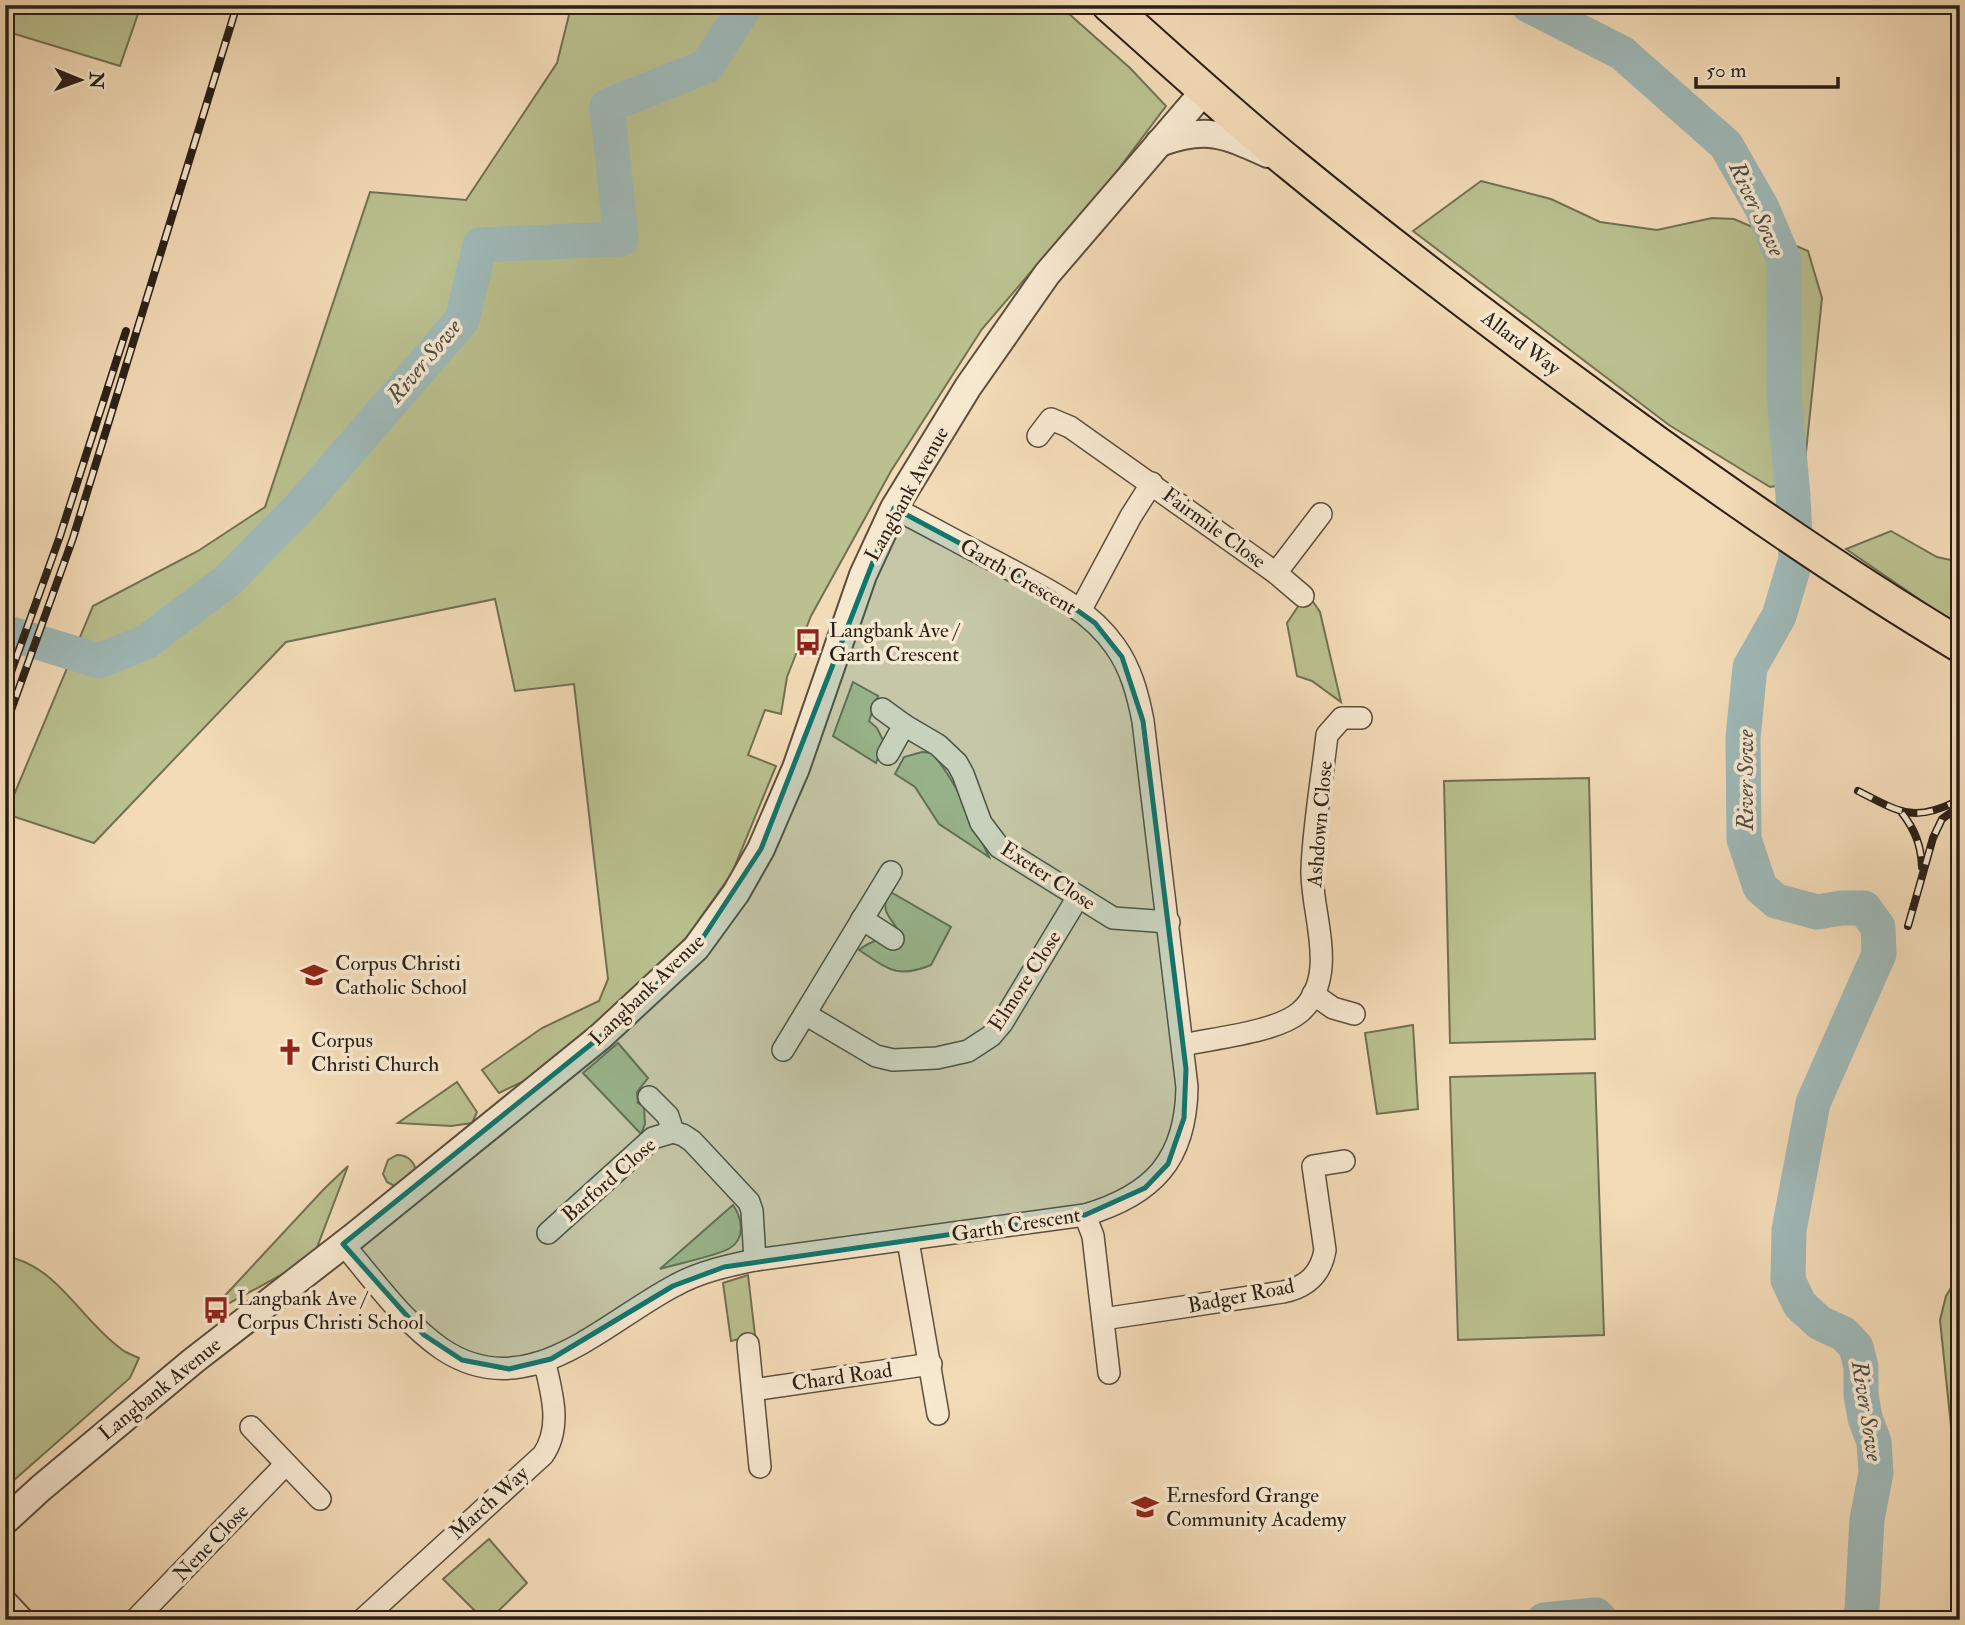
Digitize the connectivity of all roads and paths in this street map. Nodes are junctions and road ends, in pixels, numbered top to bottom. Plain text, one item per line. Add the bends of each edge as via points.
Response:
1 (1109, 5) edge
2 (1205, 90) junction
3 (1159, 143) junction
4 (1289, 163) junction
5 (1046, 418) dead end
6 (1152, 483) junction
7 (894, 508) junction
8 (1321, 514) dead end
9 (1276, 573) junction
10 (1303, 596) dead end
11 (1080, 611) junction
12 (1960, 645) edge
13 (883, 709) dead end
14 (1361, 718) dead end
15 (904, 725) junction
16 (888, 754) dead end
17 (891, 872) dead end
18 (1078, 897) junction
19 (862, 919) junction
20 (1169, 922) junction
21 (893, 939) dead end
22 (1313, 994) junction
23 (805, 1014) junction
24 (1354, 1014) dead end
25 (1183, 1045) junction
26 (783, 1051) dead end
27 (649, 1097) dead end
28 (673, 1132) junction
29 (1344, 1161) dead end
30 (1085, 1215) junction
31 (548, 1233) dead end
32 (908, 1241) junction
33 (343, 1244) junction
34 (755, 1260) junction
35 (1103, 1319) junction
36 (748, 1344) dead end
37 (537, 1363) junction
38 (931, 1364) junction
39 (1109, 1373) dead end
40 (753, 1390) junction
41 (938, 1414) dead end
42 (251, 1427) dead end
43 (285, 1465) junction
44 (760, 1467) dead end
45 (320, 1499) dead end
46 (5, 1521) edge
47 (5, 1604) edge
48 (20, 1620) edge
49 (135, 1620) edge
50 (362, 1620) edge

1 - 2 main road, Allard Way
2 - 3 street, Langbank Avenue
2 - 4 main road, Allard Way
3 - 4 street via 1208,133 1231,137
3 - 7 street, Langbank Avenue via 1047,274 968,387
4 - 12 main road, Allard Way via 1427,272 1738,502
5 - 6 street, Fairmile Close via 1070,427
6 - 9 street, Fairmile Close
6 - 11 street, Fairmile Close
7 - 11 street, Garth Crescent
7 - 33 street, Langbank Avenue via 863,575 796,768 761,849 712,926 695,948 600,1037
8 - 9 street, Fairmile Close
9 - 10 street, Fairmile Close
11 - 20 street, Garth Crescent via 1122,657 1139,701
13 - 15 street, Exeter Close
14 - 22 street, Ashdown Close via 1342,718 1327,735 1312,858 1321,958
15 - 16 street
15 - 18 street, Exeter Close via 957,763 981,823 999,847
17 - 19 street
18 - 20 street, Exeter Close via 1113,918
18 - 23 street, Elmore Close via 1002,1023 968,1051 937,1058 883,1058
19 - 21 street
19 - 23 street
20 - 25 street, Garth Crescent
22 - 24 street
22 - 25 street, Ashdown Close via 1286,1022
23 - 26 street
25 - 30 street, Garth Crescent via 1187,1103 1168,1164 1145,1188
27 - 28 street, Barford Close via 668,1116
28 - 31 street, Barford Close via 653,1138
28 - 34 street, Barford Close via 692,1140 749,1202
29 - 35 street, Badger Road via 1313,1166 1325,1250 1314,1278 1283,1292
30 - 32 street, Garth Crescent
30 - 35 street via 1093,1236
32 - 34 street, Garth Crescent
32 - 38 street
33 - 37 street, Garth Crescent via 424,1335 444,1350 461,1360 497,1369
33 - 46 street, Langbank Avenue via 193,1361
34 - 37 street, Garth Crescent via 689,1278 579,1346
35 - 39 street
36 - 40 street
37 - 50 street, March Way via 546,1368 554,1417 549,1446
38 - 40 street, Chard Road
38 - 41 street
40 - 44 street
42 - 43 street
43 - 45 street
43 - 49 street, Nene Close
47 - 48 street

